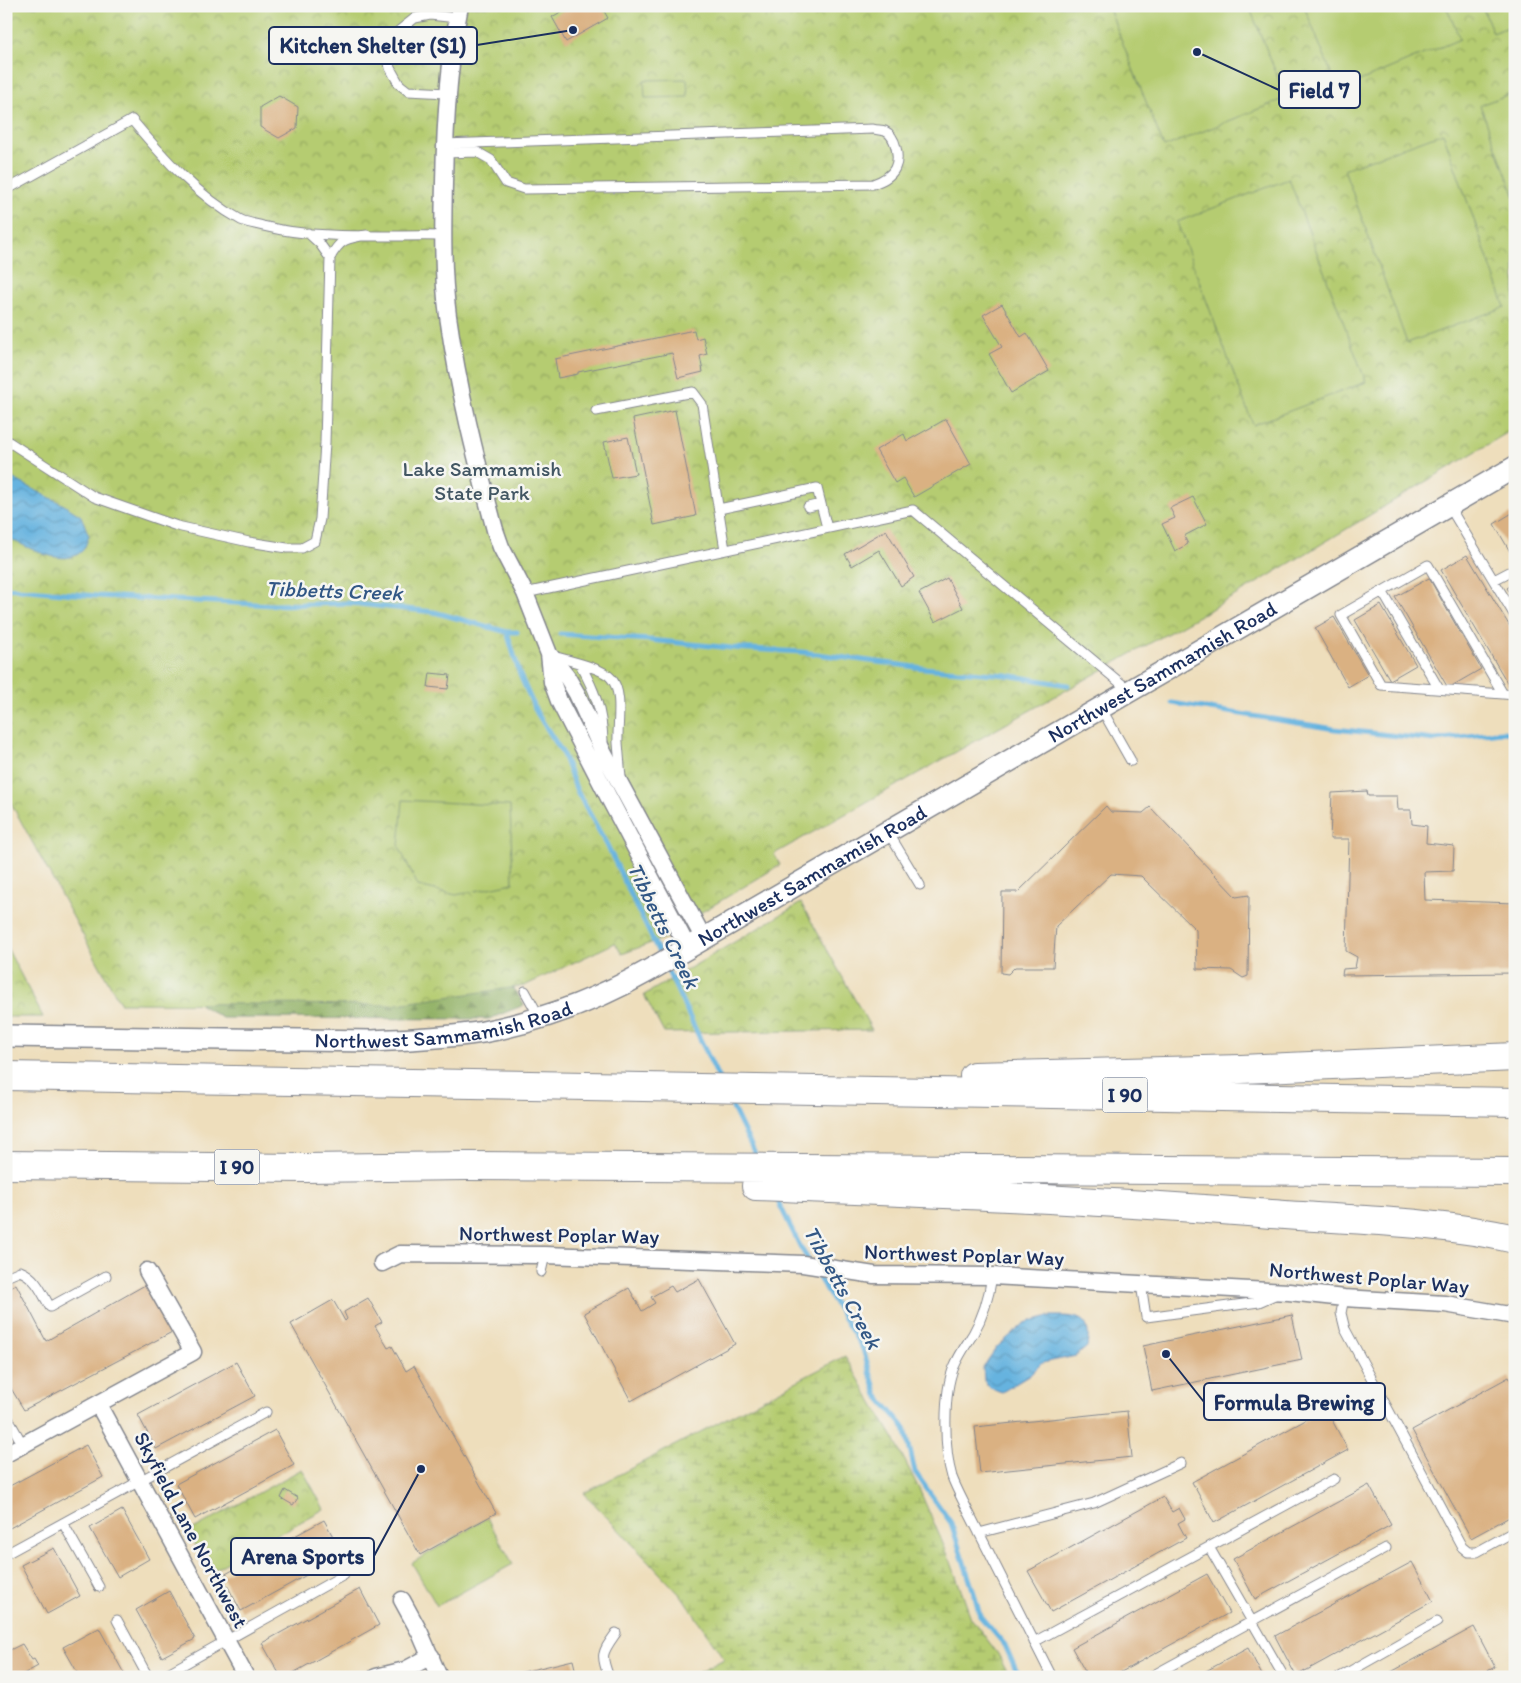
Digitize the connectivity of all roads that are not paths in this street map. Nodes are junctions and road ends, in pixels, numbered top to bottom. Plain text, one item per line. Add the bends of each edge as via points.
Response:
1 (458, 12) edge
2 (448, 93) junction
3 (444, 148) junction
4 (6, 190) edge
5 (308, 234) junction
6 (367, 235) junction
7 (442, 236) junction
8 (330, 258) junction
9 (596, 411) dead end
10 (6, 440) edge
11 (1515, 467) edge
12 (822, 504) junction
13 (1449, 505) junction
14 (808, 507) dead end
15 (720, 509) junction
16 (827, 528) junction
17 (725, 550) junction
18 (1515, 569) edge
19 (1494, 580) junction
20 (1382, 591) junction
21 (525, 593) junction
22 (1515, 616) edge
23 (549, 654) junction
24 (580, 664) junction
25 (1439, 689) junction
26 (1130, 691) junction
27 (1503, 694) junction
28 (1515, 695) edge
29 (1101, 708) junction
30 (603, 752) junction
31 (1131, 761) dead end
32 (622, 788) junction
33 (888, 832) junction
34 (920, 885) dead end
35 (689, 948) junction
36 (525, 991) dead end
37 (540, 1018) junction
38 (6, 1036) edge
39 (1515, 1057) edge
40 (1241, 1069) junction
41 (1515, 1071) edge
42 (6, 1076) edge
43 (736, 1089) junction
44 (1515, 1102) edge
45 (6, 1165) edge
46 (1515, 1172) edge
47 (779, 1178) junction
48 (1515, 1239) edge
49 (545, 1255) junction
50 (382, 1263) dead end
51 (147, 1271) dead end
52 (541, 1272) dead end
53 (106, 1276) dead end
54 (992, 1276) junction
55 (6, 1277) edge
56 (1140, 1284) junction
57 (1283, 1291) junction
58 (1344, 1298) junction
59 (1515, 1316) edge
60 (98, 1404) junction
61 (266, 1412) dead end
62 (6, 1415) edge
63 (23, 1445) junction
64 (6, 1454) edge
65 (1180, 1463) dead end
66 (1334, 1479) dead end
67 (140, 1481) junction
68 (63, 1523) junction
69 (1515, 1531) edge
70 (979, 1533) junction
71 (1209, 1547) junction
72 (1386, 1548) dead end
73 (6, 1554) edge
74 (344, 1575) dead end
75 (99, 1587) dead end
76 (402, 1600) dead end
77 (117, 1620) dead end
78 (1251, 1621) junction
79 (1437, 1622) dead end
80 (616, 1633) dead end
81 (226, 1640) junction
82 (1034, 1642) junction
83 (431, 1656) junction
84 (148, 1677) edge
85 (161, 1677) edge
86 (246, 1677) edge
87 (376, 1677) edge
88 (438, 1677) edge
89 (609, 1677) edge
90 (1052, 1677) edge
91 (1150, 1677) edge
92 (1284, 1677) edge
93 (1340, 1677) edge

1 - 2 street
1 - 2 lane via 415,18 405,24 392,40 388,58 399,84 408,91
2 - 3 street
3 - 3 lane via 484,155 496,166 506,183 524,189 873,184 886,179 896,168 897,158 893,139 886,132 873,129
3 - 7 street
4 - 5 lane via 132,120 168,163 209,199 243,221 285,232
5 - 6 lane
5 - 8 lane
6 - 7 lane
6 - 8 lane via 348,238 335,248
7 - 21 street via 448,314 464,403 495,530
8 - 10 lane via 320,519 314,541 302,548 249,542 177,526 94,497
9 - 15 lane via 693,392 702,404
11 - 13 street, Northwest Sammamish Road
12 - 14 lane
12 - 15 lane via 818,488
12 - 16 lane
13 - 19 lane
13 - 26 street, Northwest Sammamish Road
15 - 17 lane
16 - 17 lane
16 - 26 lane via 913,510
17 - 21 lane
18 - 19 lane
19 - 22 lane
20 - 25 lane
20 - 25 lane via 1341,615 1381,685
20 - 27 lane via 1428,564
21 - 23 street
23 - 24 lane
23 - 30 street via 572,686
23 - 35 street via 552,682 559,701
24 - 30 lane via 598,701
24 - 32 lane via 611,677 616,686
25 - 27 lane
26 - 29 street, Northwest Sammamish Road
27 - 28 lane
29 - 31 lane
29 - 33 street, Northwest Sammamish Road
30 - 32 street
32 - 35 street
33 - 34 lane
33 - 35 street, Northwest Sammamish Road
35 - 37 street, Northwest Sammamish Road via 595,998
36 - 37 lane
37 - 38 street, Northwest Sammamish Road via 464,1035 373,1041
39 - 40 highway
40 - 41 highway
40 - 43 highway via 985,1075
42 - 43 highway, I 90
43 - 44 highway, I 90
45 - 47 highway, I 90 via 467,1166
46 - 47 highway
47 - 48 highway via 1434,1226
49 - 50 street, Northwest Poplar Way via 400,1254
49 - 52 lane
49 - 54 street, Northwest Poplar Way via 803,1264 874,1275
51 - 60 street via 163,1308 192,1352
53 - 55 lane via 50,1307 27,1274 20,1271
54 - 56 street, Northwest Poplar Way
54 - 70 lane via 985,1310 953,1369 947,1414 946,1438 952,1477
56 - 57 street, Northwest Poplar Way
56 - 57 lane via 1146,1317 1259,1302
57 - 58 street, Northwest Poplar Way
58 - 59 street, Northwest Poplar Way via 1445,1304
58 - 69 lane via 1341,1313 1345,1329 1462,1547 1468,1552 1477,1552
60 - 63 street
60 - 67 street, Skyfield Lane Northwest
61 - 67 lane
62 - 63 lane
63 - 64 street
65 - 70 lane via 1094,1503
66 - 71 lane
67 - 68 lane
67 - 81 street, Skyfield Lane Northwest
68 - 73 lane
68 - 75 lane
70 - 82 lane
71 - 78 lane
71 - 82 lane
72 - 78 lane
74 - 81 lane
76 - 83 street
77 - 84 lane
78 - 91 lane
78 - 92 lane
79 - 93 lane
80 - 89 lane via 604,1650 603,1660
81 - 85 lane
81 - 86 street, Skyfield Lane Northwest
82 - 90 lane
83 - 87 street via 406,1670
83 - 88 street

